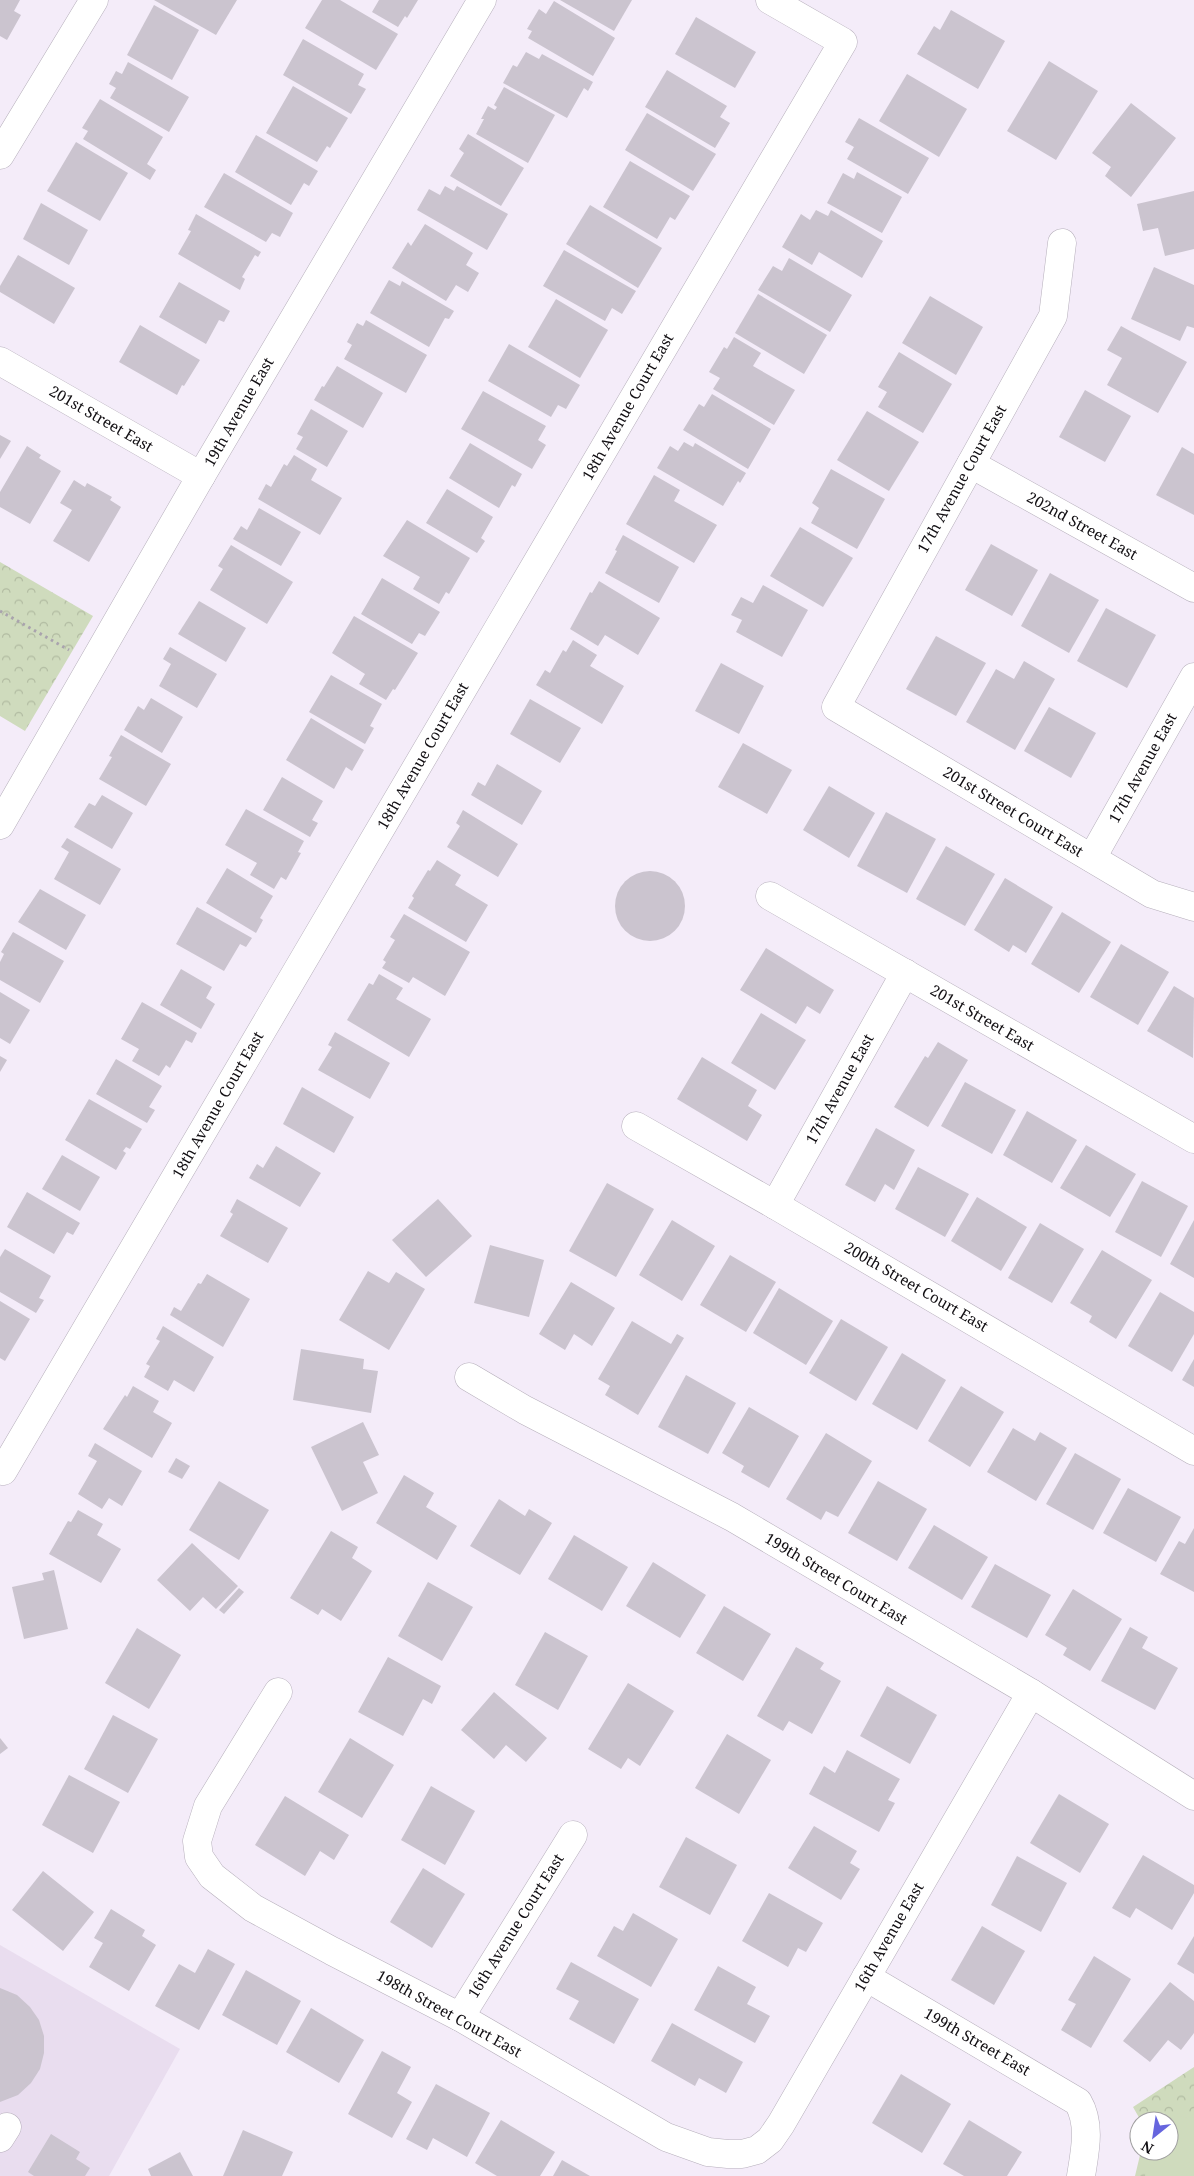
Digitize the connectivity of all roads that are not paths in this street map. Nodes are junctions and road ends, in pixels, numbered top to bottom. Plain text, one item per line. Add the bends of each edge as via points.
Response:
1 (94, 0) edge
2 (482, 0) edge
3 (770, 0) edge
4 (0, 156) edge
5 (1062, 243) dead end
6 (0, 361) edge
7 (971, 464) junction
8 (202, 476) junction
9 (1194, 588) edge
10 (1194, 677) edge
11 (836, 707) joint
12 (0, 825) edge
13 (1092, 858) junction
14 (770, 896) dead end
15 (1194, 907) edge
16 (905, 973) junction
17 (636, 1126) dead end
18 (1194, 1139) edge
19 (775, 1205) junction
20 (470, 1378) dead end
21 (1194, 1451) edge
22 (2, 1470) edge
23 (278, 1692) dead end
24 (1031, 1693) junction
25 (1194, 1796) edge
26 (573, 1835) dead end
27 (866, 1977) junction
28 (460, 2017) junction
29 (728, 2154) joint
30 (1081, 2176) edge

1 - 4 street
2 - 8 street, 19th Avenue East
3 - 22 street, 18th Avenue Court East via 843,42
5 - 7 street, 17th Avenue Court East via 1053,316
6 - 8 street, 201st Street East
7 - 9 street, 202nd Street East
7 - 11 street, 17th Avenue Court East
8 - 12 street, 19th Avenue East
10 - 13 street, 17th Avenue East
11 - 13 street, 201st Street Court East
13 - 15 street, 201st Street Court East via 1152,894
14 - 16 street, 201st Street East
16 - 18 street, 201st Street East
16 - 19 street, 17th Avenue East
17 - 19 street, 200th Street Court East
19 - 21 street, 200th Street Court East
20 - 24 street, 199th Street Court East via 732,1517
23 - 28 street, 198th Street Court East via 208,1806 197,1840 199,1857 212,1876 253,1908
24 - 25 street, 199th Street Court East
24 - 27 street, 16th Avenue East
26 - 28 street, 16th Avenue Court East
27 - 29 street, 16th Avenue East via 770,2140 757,2150
27 - 30 street, 199th Street East via 1078,2102 1084,2112 1085,2151
28 - 29 street, 198th Street Court East via 666,2137 708,2152

